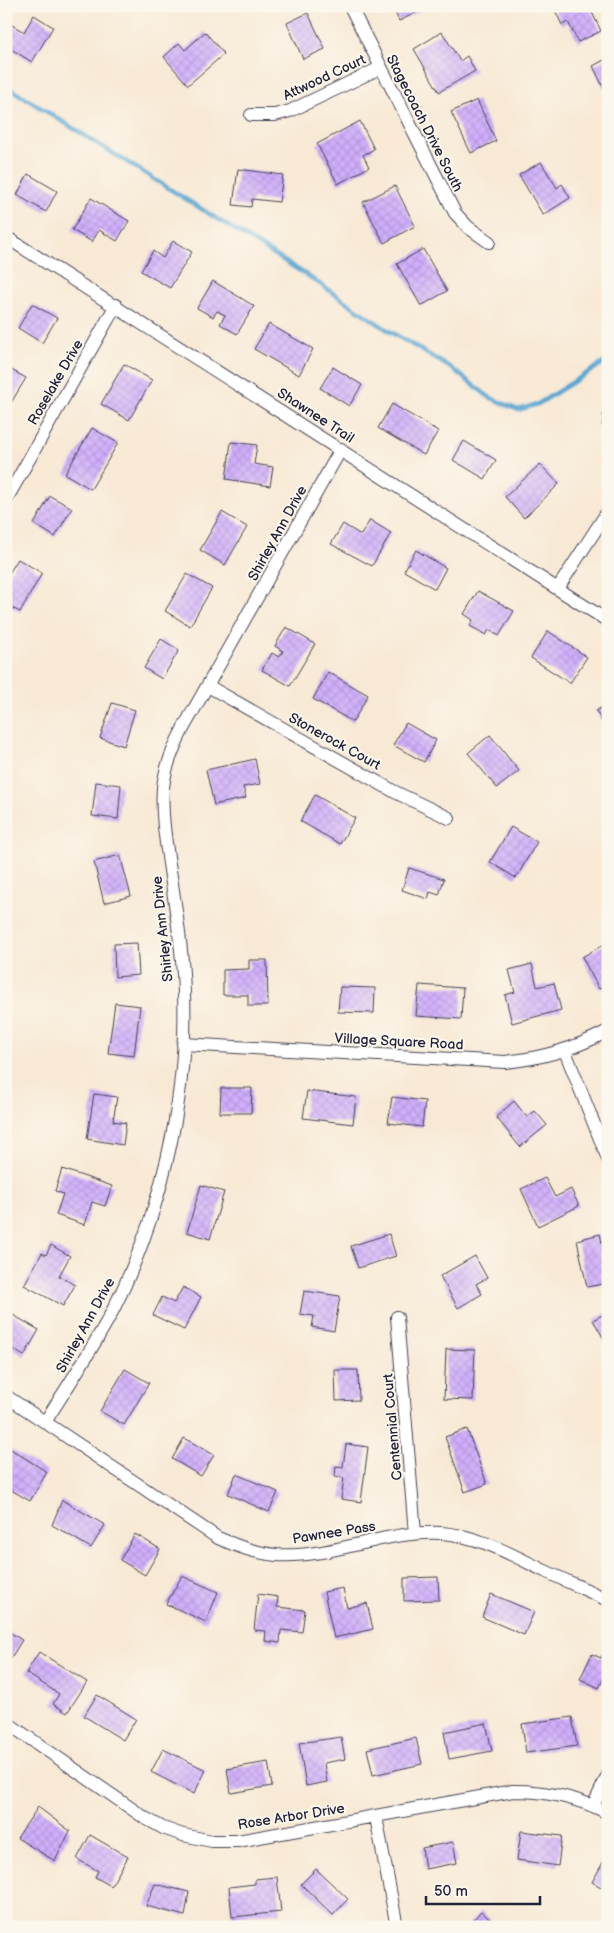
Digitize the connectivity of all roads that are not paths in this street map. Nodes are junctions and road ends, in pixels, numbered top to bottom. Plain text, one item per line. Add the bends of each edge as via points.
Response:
1 (350, 6) edge
2 (380, 68) junction
3 (251, 115) dead end
4 (6, 237) edge
5 (489, 242) dead end
6 (116, 306) junction
7 (341, 449) junction
8 (6, 500) edge
9 (608, 511) edge
10 (558, 588) junction
11 (608, 621) edge
12 (208, 686) junction
13 (449, 818) dead end
14 (608, 1031) edge
15 (183, 1044) junction
16 (565, 1051) junction
17 (608, 1159) edge
18 (398, 1317) dead end
19 (6, 1396) edge
20 (45, 1422) junction
21 (415, 1533) junction
22 (608, 1600) edge
23 (6, 1722) edge
24 (608, 1775) edge
25 (593, 1806) junction
26 (608, 1813) edge
27 (376, 1818) junction
28 (397, 1927) edge

1 - 2 street, Stagecoach Drive South
2 - 3 street, Attwood Court via 290,111
2 - 5 street, Stagecoach Drive South via 455,213
4 - 6 street, Shawnee Trail
6 - 7 street, Shawnee Trail
6 - 8 street, Roselake Drive
7 - 10 street, Shawnee Trail
7 - 12 street, Shirley Ann Drive
9 - 10 street
10 - 11 street, Shawnee Trail
12 - 13 street, Stonerock Court via 394,792
12 - 15 street, Shirley Ann Drive via 174,746 163,787 162,815 181,946
14 - 16 street, Village Square Road
15 - 16 street, Village Square Road via 505,1062 536,1059
15 - 20 street, Shirley Ann Drive via 172,1131 162,1180 147,1227 111,1312
16 - 17 street
18 - 21 street, Centennial Court
19 - 20 street, Pawnee Pass
20 - 21 street, Pawnee Pass via 218,1538 237,1546 264,1553 298,1555
21 - 22 street, Pawnee Pass via 443,1533 495,1546
23 - 27 street, Rose Arbor Drive via 146,1818 183,1835 212,1841 238,1841
24 - 25 street
25 - 26 street, Rose Arbor Drive
25 - 27 street, Rose Arbor Drive via 551,1793 513,1791
27 - 28 street

